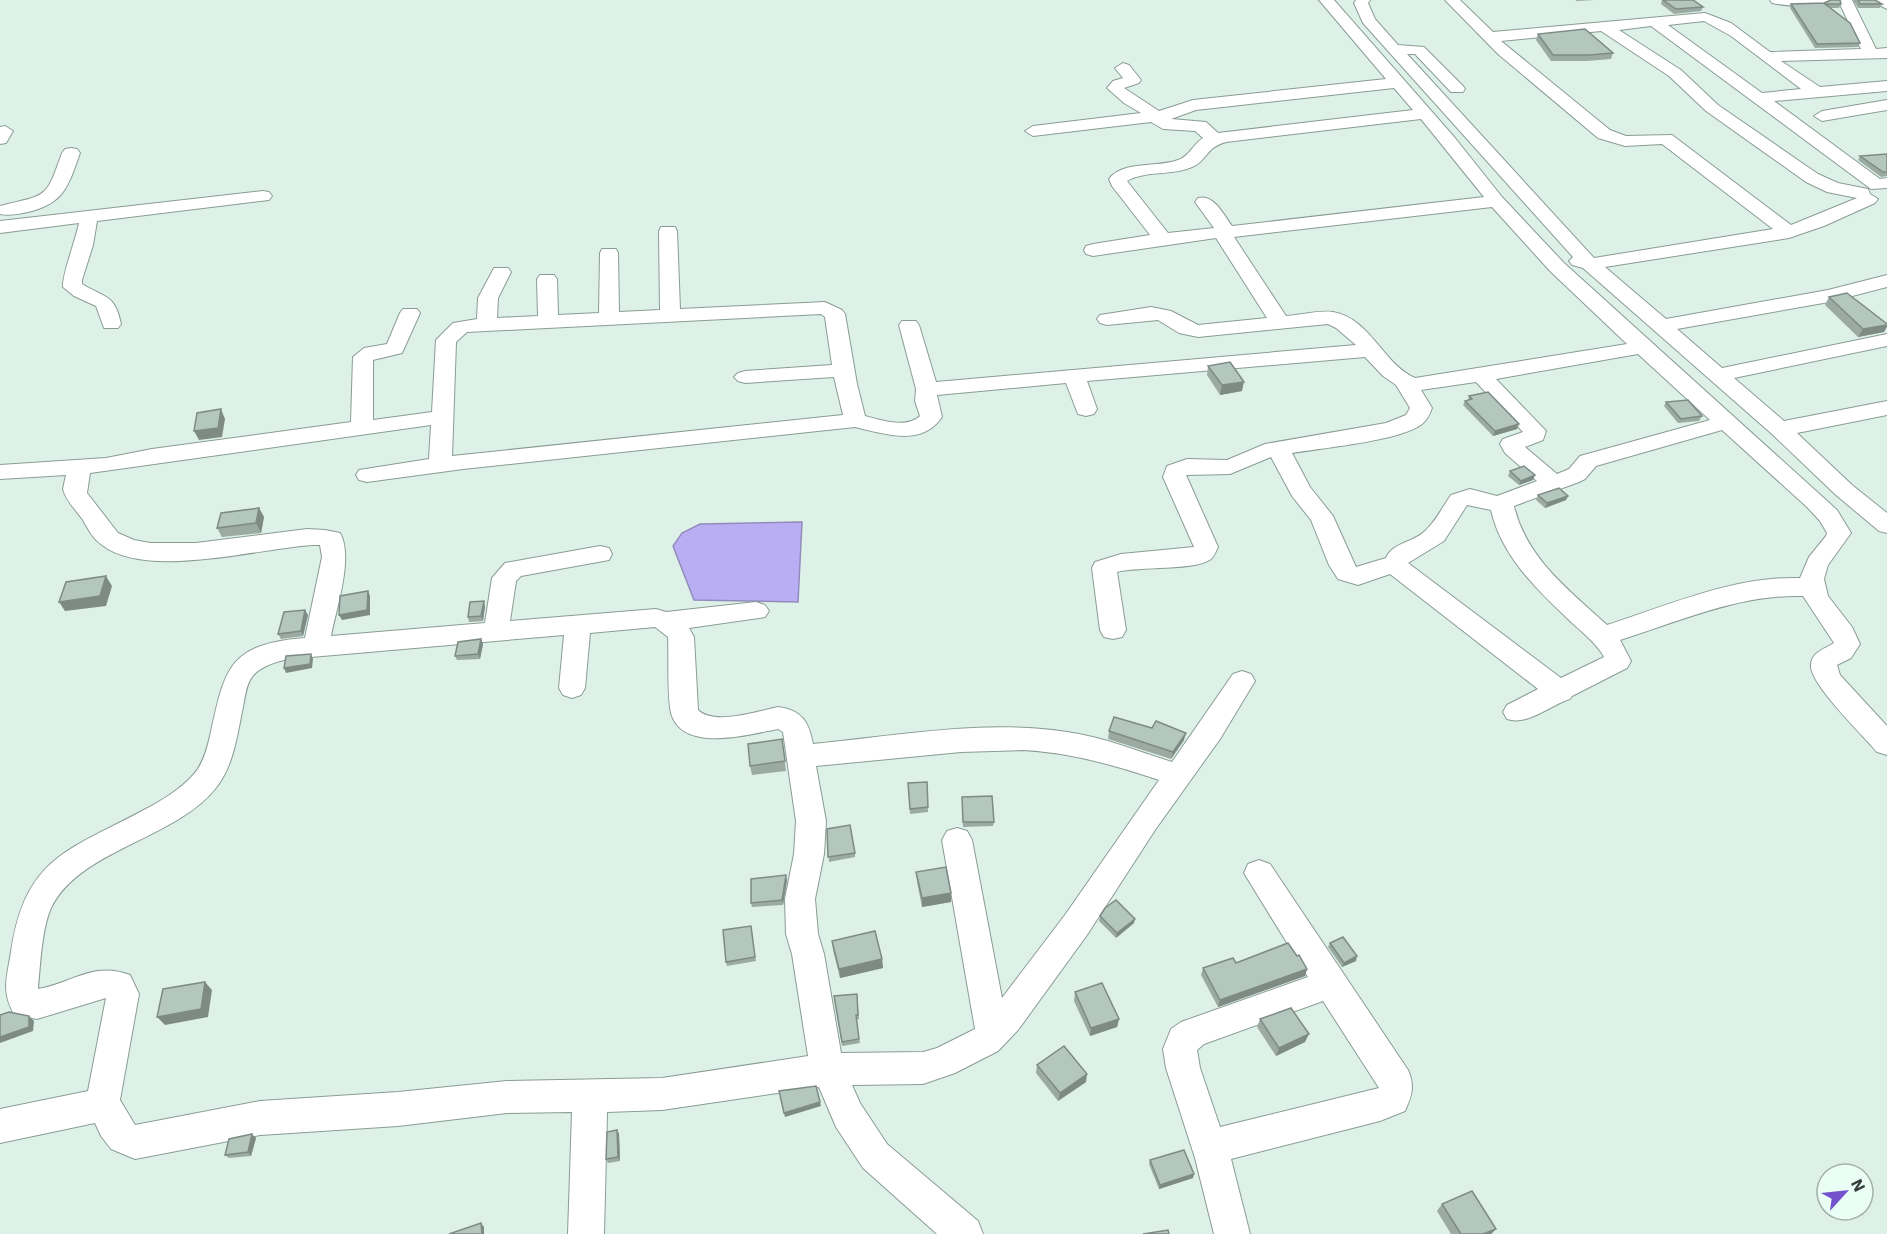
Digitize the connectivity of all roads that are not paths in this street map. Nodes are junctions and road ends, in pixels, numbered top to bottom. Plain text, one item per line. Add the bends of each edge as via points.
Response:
1 (1326, 0) edge
2 (1363, 0) edge
3 (1452, 0) edge
4 (1777, 0) edge
5 (1826, 0) edge
6 (1847, 0) edge
7 (1877, 0) edge
8 (1887, 5) edge
9 (1653, 21) junction
10 (1603, 26) junction
11 (1491, 37) junction
12 (1395, 49) junction
13 (1887, 53) edge
14 (1871, 54) junction
15 (1768, 57) junction
16 (1123, 68) dead end
17 (1398, 83) junction
18 (1887, 86) edge
19 (1457, 88) dead end
20 (1816, 92) junction
21 (1759, 98) junction
22 (1887, 105) edge
23 (1425, 114) junction
24 (1154, 116) junction
25 (1822, 116) dead end
26 (1034, 131) dead end
27 (1215, 140) junction
28 (71, 153) dead end
29 (1874, 190) edge
30 (1491, 195) junction
31 (1527, 195) junction
32 (263, 196) dead end
33 (1204, 202) dead end
34 (1887, 208) edge
35 (89, 217) junction
36 (2, 219) edge
37 (669, 231) dead end
38 (1789, 232) junction
39 (1225, 233) junction
40 (1164, 239) junction
41 (1093, 250) dead end
42 (1544, 252) junction
43 (609, 253) dead end
44 (1590, 264) junction
45 (501, 272) dead end
46 (547, 279) dead end
47 (1887, 281) edge
48 (410, 313) dead end
49 (670, 315) junction
50 (609, 319) junction
51 (1107, 319) dead end
52 (548, 322) junction
53 (1280, 322) junction
54 (111, 324) dead end
55 (487, 325) junction
56 (909, 325) dead end
57 (1662, 326) junction
58 (1887, 340) edge
59 (1642, 347) junction
60 (1372, 350) junction
61 (845, 370) junction
62 (1481, 375) junction
63 (1718, 375) junction
64 (745, 377) dead end
65 (1075, 377) junction
66 (1405, 382) junction
67 (927, 389) junction
68 (1887, 408) edge
69 (1086, 409) dead end
70 (443, 417) junction
71 (855, 420) junction
72 (1726, 422) junction
73 (362, 428) junction
74 (1780, 429) junction
75 (1278, 449) junction
76 (440, 466) junction
77 (81, 467) junction
78 (0, 472) edge
79 (367, 475) dead end
80 (1554, 483) junction
81 (1502, 505) junction
82 (1887, 525) edge
83 (600, 554) dead end
84 (1396, 563) junction
85 (1811, 587) junction
86 (756, 612) dead end
87 (666, 621) junction
88 (578, 625) junction
89 (1113, 630) dead end
90 (496, 632) junction
91 (1602, 636) junction
92 (315, 647) junction
93 (1242, 681) dead end
94 (572, 688) dead end
95 (1561, 692) junction
96 (1517, 712) dead end
97 (1887, 744) edge
98 (802, 756) junction
99 (1179, 775) junction
100 (957, 840) dead end
101 (1259, 873) dead end
102 (1330, 984) junction
103 (992, 1033) junction
104 (829, 1069) junction
105 (591, 1095) junction
106 (102, 1105) junction
107 (0, 1126) edge
108 (1209, 1147) junction
109 (586, 1234) edge
110 (965, 1234) edge
111 (1232, 1234) edge

1 - 17 street
2 - 12 street via 1361,9
3 - 11 street
4 - 5 street
5 - 6 street
6 - 14 street
7 - 8 street
9 - 10 street
9 - 15 street via 1709,18
9 - 21 street
10 - 11 street
10 - 29 street via 1680,76 1712,108 1812,178 1833,188
11 - 38 street via 1604,134 1625,141 1666,139
12 - 19 street via 1419,50
12 - 31 street
13 - 14 street
14 - 15 street
15 - 20 street
16 - 24 street via 1133,80 1115,88
17 - 23 street
17 - 24 street via 1193,105 1175,114
18 - 20 street
20 - 21 street
21 - 29 street
22 - 25 street
23 - 27 street
23 - 30 street
24 - 26 street
24 - 27 street via 1166,125 1200,126
27 - 40 street via 1188,163 1118,179
28 - 36 street via 52,199
29 - 34 street
29 - 38 street via 1818,222
30 - 31 street
30 - 39 street
30 - 42 street
31 - 44 street
32 - 35 street
33 - 39 street
35 - 36 street
35 - 54 street via 73,287 105,302
37 - 49 street
38 - 44 street
39 - 40 street
39 - 53 street
40 - 41 street
42 - 44 street
42 - 59 street
43 - 50 street
44 - 57 street
45 - 55 street via 488,298
46 - 52 street
47 - 57 street via 1829,296
48 - 73 street via 394,349 363,357
49 - 50 street
49 - 61 street via 825,308 835,315
50 - 52 street
51 - 53 street via 1156,314 1198,331
52 - 55 street
53 - 60 street via 1324,317 1341,321
55 - 70 street via 460,327 446,340
56 - 67 street
57 - 63 street
58 - 63 street
59 - 62 street
59 - 72 street
60 - 65 street
60 - 66 street
61 - 64 street
61 - 71 street
62 - 66 street via 1413,385
62 - 80 street via 1535,431 1535,435 1510,444
63 - 74 street
65 - 67 street
65 - 69 street
66 - 75 street via 1421,408 1412,421 1391,429
67 - 71 street via 931,417 924,426 892,430
68 - 74 street
70 - 73 street
70 - 76 street
71 - 76 street
72 - 80 street via 1588,461 1577,474
72 - 85 street via 1815,502 1837,527 1836,541 1816,564
73 - 77 street
74 - 82 street via 1836,484
75 - 84 street via 1300,491 1321,516 1347,573 1358,576
75 - 89 street via 1230,466 1187,466 1175,471 1174,477 1206,547 1196,556 1109,564 1104,568
76 - 79 street
77 - 78 street
77 - 92 street via 75,482 76,498 115,543 144,550 194,552 322,536 332,539 334,557
80 - 81 street via 1506,500
81 - 84 street via 1470,497 1459,500 1436,535 1399,555
81 - 91 street via 1505,524 1517,549
83 - 90 street via 514,569 502,584
84 - 95 street
85 - 91 street via 1747,590
85 - 97 street via 1844,635 1846,644 1842,651 1826,659 1824,671
86 - 87 street
87 - 88 street via 656,618
87 - 98 street via 676,627 681,637 685,713 690,721 715,728 787,719 796,727
88 - 90 street
88 - 94 street
90 - 92 street
91 - 95 street via 1616,651 1618,661
92 - 106 street via 273,652 242,670 215,764 204,782 171,808 69,866 47,886 36,904 22,985 25,1003 36,1005 110,982 119,984 123,994
93 - 99 street
95 - 96 street
98 - 99 street via 994,739 1056,741
98 - 104 street via 811,821 800,899 802,934
99 - 103 street via 1076,925
100 - 103 street
101 - 102 street
102 - 108 street via 1192,1033 1183,1040 1183,1068
102 - 108 street via 1396,1081 1393,1098
103 - 104 street via 960,1055 922,1068
104 - 105 street via 662,1094
104 - 110 street via 848,1115 875,1156
105 - 106 street via 507,1097 260,1118 135,1142 123,1137
105 - 109 street
106 - 107 street
108 - 111 street

